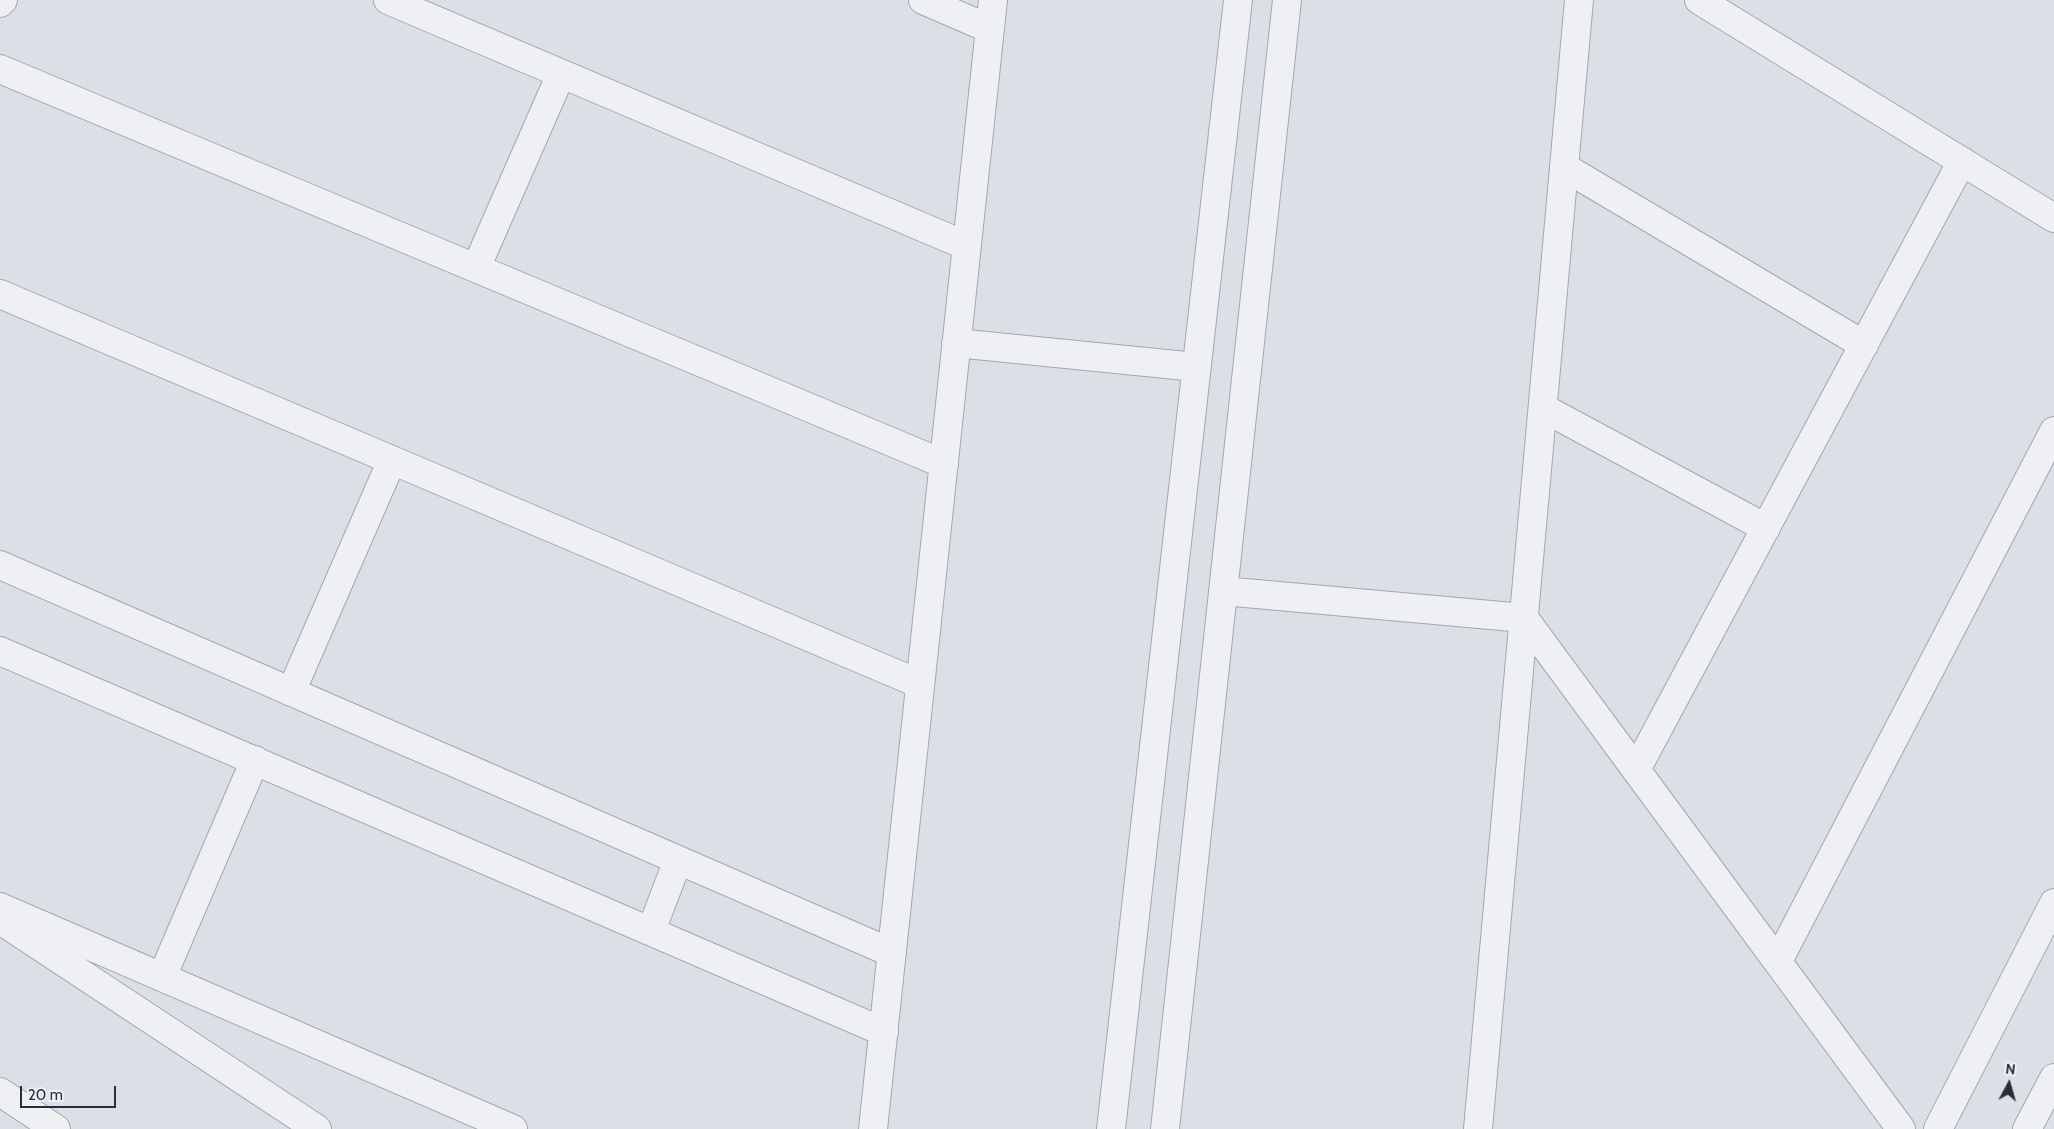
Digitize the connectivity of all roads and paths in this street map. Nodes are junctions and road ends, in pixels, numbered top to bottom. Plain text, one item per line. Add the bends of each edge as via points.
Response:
1 (3, 0) edge
2 (388, 0) edge
3 (922, 0) edge
4 (993, 0) edge
5 (1238, 0) edge
6 (1287, 0) edge
7 (1579, 0) edge
8 (1699, 0) edge
9 (0, 3) edge
10 (990, 29) junction
11 (0, 69) edge
12 (561, 74) junction
13 (1962, 161) junction
14 (1564, 167) junction
15 (2054, 218) edge
16 (967, 246) junction
17 (476, 268) junction
18 (0, 294) edge
19 (956, 343) junction
20 (1864, 345) junction
21 (1196, 367) junction
22 (1542, 408) junction
23 (2054, 432) edge
24 (392, 460) junction
25 (944, 464) junction
26 (1766, 528) junction
27 (0, 565) edge
28 (1223, 591) junction
29 (1524, 618) junction
30 (0, 651) edge
31 (920, 684) junction
32 (291, 692) junction
33 (255, 760) junction
34 (1636, 770) junction
35 (678, 860) junction
36 (2054, 904) edge
37 (0, 907) edge
38 (0, 920) edge
39 (650, 931) junction
40 (892, 953) junction
41 (1778, 962) junction
42 (162, 977) junction
43 (884, 1032) junction
44 (2054, 1078) edge
45 (0, 1092) edge
46 (56, 1129) edge
47 (316, 1129) edge
48 (513, 1129) edge
49 (873, 1129) edge
50 (1111, 1129) edge
51 (1165, 1129) edge
52 (1478, 1129) edge
53 (1901, 1129) edge
54 (1938, 1129) edge
55 (2027, 1129) edge

1 - 9 street
2 - 12 street
3 - 10 street
4 - 10 street
5 - 21 street
6 - 28 street
7 - 14 street
8 - 13 street
10 - 16 street
11 - 17 street
12 - 16 street
12 - 17 street
13 - 15 street
13 - 20 street
14 - 20 street
14 - 22 street
16 - 19 street
17 - 25 street
18 - 24 street
19 - 21 street
19 - 25 street
20 - 26 street
21 - 50 street
22 - 26 street
22 - 29 street
23 - 41 street
24 - 31 street
24 - 32 street
25 - 31 street
26 - 34 street
27 - 32 street
28 - 29 street
28 - 51 street
29 - 34 street
29 - 52 street
30 - 33 street
31 - 40 street
32 - 35 street
33 - 39 street
33 - 42 street
34 - 41 street
35 - 39 street
35 - 40 street
36 - 54 street
37 - 42 street
38 - 47 street
39 - 43 street
40 - 43 street
41 - 53 street
42 - 48 street
43 - 49 street
44 - 55 street
45 - 46 street

